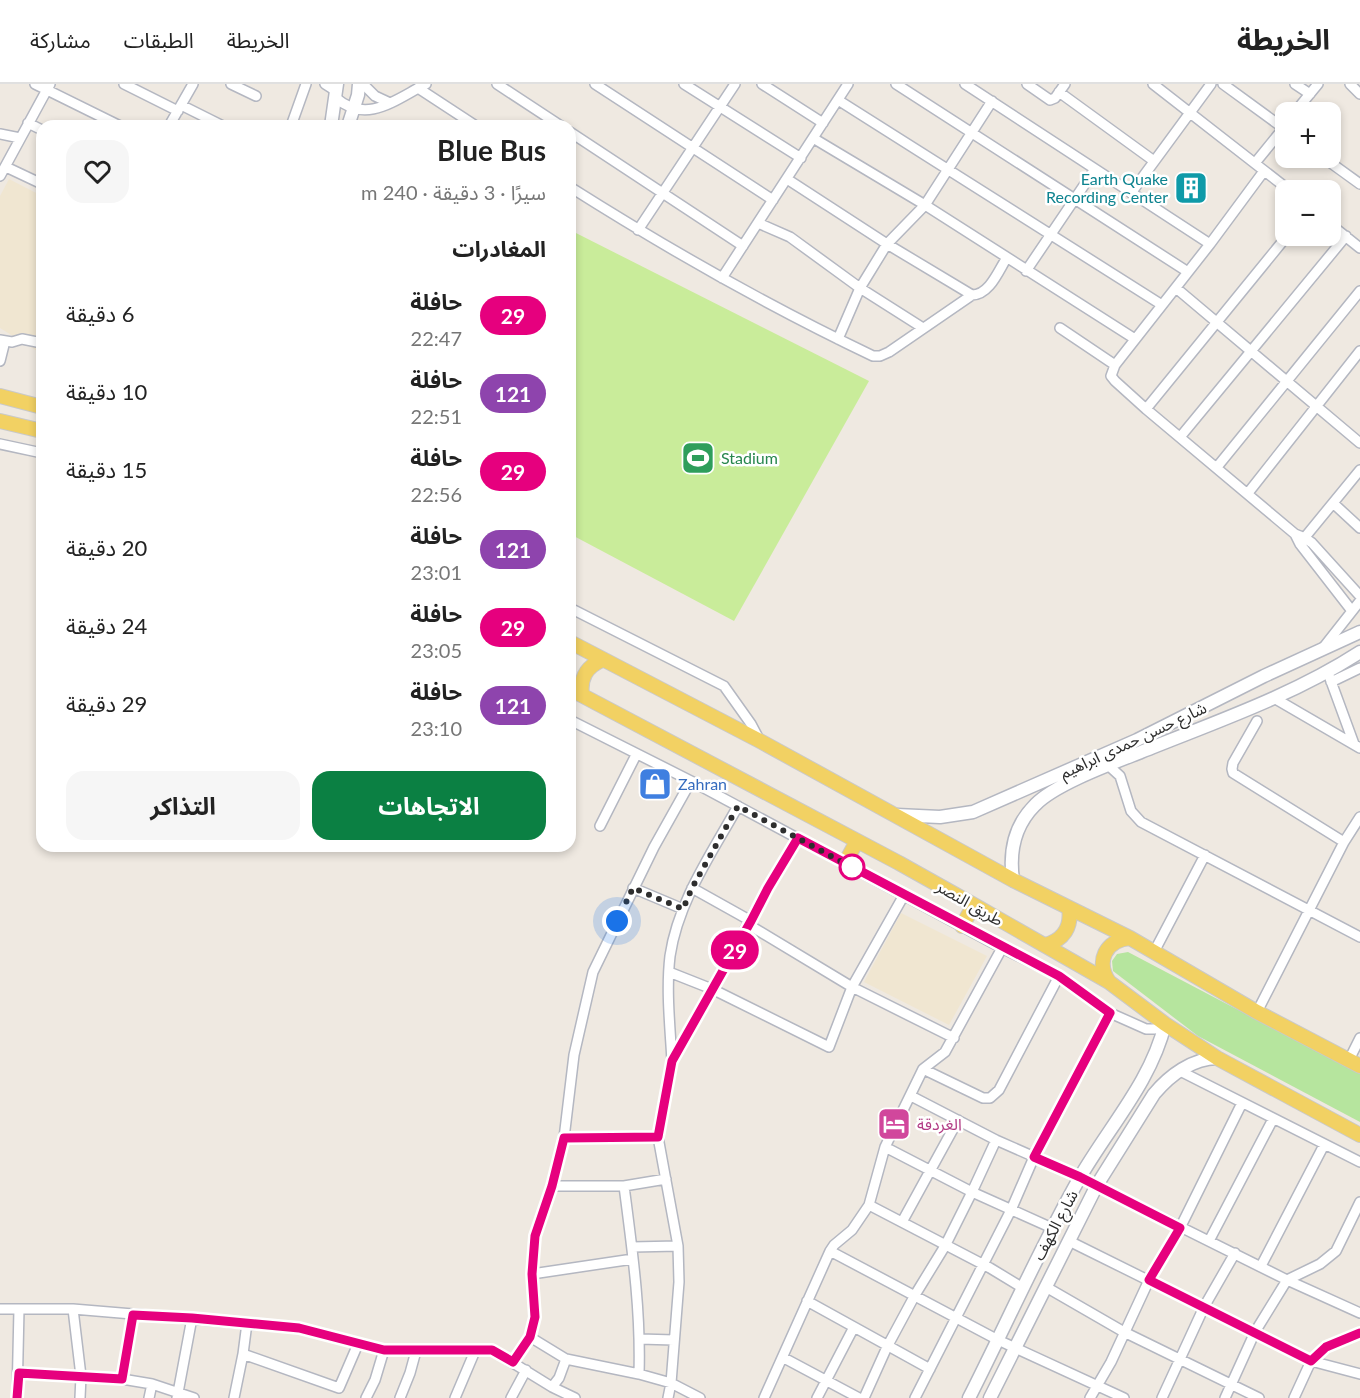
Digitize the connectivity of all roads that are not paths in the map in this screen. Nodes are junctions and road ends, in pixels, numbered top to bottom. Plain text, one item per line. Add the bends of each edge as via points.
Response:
1 (34, 84) edge
2 (124, 84) edge
3 (193, 84) edge
4 (231, 84) edge
5 (306, 84) edge
6 (325, 84) edge
7 (361, 84) edge
8 (497, 84) edge
9 (595, 84) edge
10 (684, 84) edge
11 (735, 84) edge
12 (762, 84) edge
13 (896, 84) edge
14 (965, 84) edge
15 (1027, 84) edge
16 (1065, 84) edge
17 (1153, 84) edge
18 (1211, 84) edge
19 (1223, 84) edge
20 (1295, 84) edge
21 (1318, 84) edge
22 (1350, 84) edge
23 (846, 85) edge
24 (49, 87) edge
25 (417, 87) edge
26 (336, 91) edge
27 (1059, 92) junction
28 (1310, 94) junction
29 (1360, 94) edge
30 (256, 96) dead end
31 (838, 100) junction
32 (992, 101) junction
33 (1303, 102) edge
34 (390, 103) junction
35 (719, 107) junction
36 (179, 108) junction
37 (355, 109) junction
38 (1190, 111) junction
39 (109, 120) edge
40 (172, 120) edge
41 (208, 120) edge
42 (293, 120) edge
43 (332, 120) edge
44 (350, 120) edge
45 (467, 120) edge
46 (552, 120) edge
47 (1275, 121) edge
48 (28, 123) junction
49 (823, 123) junction
50 (36, 127) edge
51 (971, 132) junction
52 (0, 134) edge
53 (576, 136) edge
54 (20, 138) junction
55 (813, 138) junction
56 (1275, 140) edge
57 (693, 148) junction
58 (801, 158) junction
59 (1154, 161) junction
60 (1256, 163) junction
61 (6, 167) junction
62 (949, 168) junction
63 (1338, 168) edge
64 (1095, 169) junction
65 (1264, 171) junction
66 (0, 176) edge
67 (787, 179) junction
68 (1276, 180) edge
69 (36, 181) edge
70 (1360, 184) edge
71 (576, 191) edge
72 (1131, 193) junction
73 (663, 194) junction
74 (1075, 199) junction
75 (773, 200) junction
76 (925, 205) junction
77 (758, 223) junction
78 (638, 230) junction
79 (1341, 232) edge
80 (1052, 234) junction
81 (1346, 236) junction
82 (887, 244) junction
83 (1210, 244) junction
84 (743, 246) junction
85 (1279, 246) edge
86 (1360, 248) edge
87 (1006, 259) junction
88 (1026, 271) junction
89 (1188, 272) junction
90 (722, 278) junction
91 (860, 288) junction
92 (1176, 288) junction
93 (1360, 291) edge
94 (972, 295) junction
95 (1161, 305) junction
96 (1216, 322) junction
97 (923, 328) junction
98 (1060, 328) dead end
99 (838, 339) junction
100 (1135, 339) junction
101 (2, 340) edge
102 (36, 342) edge
103 (1251, 351) junction
104 (1360, 351) edge
105 (0, 361) edge
106 (1115, 365) junction
107 (1287, 381) junction
108 (2, 393) edge
109 (36, 405) edge
110 (1316, 406) junction
111 (1146, 409) junction
112 (0, 421) edge
113 (36, 430) edge
114 (1181, 436) junction
115 (1360, 443) edge
116 (0, 444) edge
117 (36, 452) edge
118 (1217, 467) junction
119 (1360, 470) edge
120 (1248, 493) junction
121 (1333, 503) junction
122 (1360, 528) edge
123 (1302, 541) junction
124 (1360, 596) edge
125 (1360, 601) edge
126 (576, 611) edge
127 (1352, 611) junction
128 (1360, 632) edge
129 (576, 645) edge
130 (1323, 648) junction
131 (1360, 652) edge
132 (602, 660) junction
133 (1360, 668) edge
134 (1264, 676) junction
135 (1329, 678) junction
136 (576, 692) edge
137 (1274, 698) junction
138 (1257, 721) dead end
139 (576, 723) edge
140 (760, 741) junction
141 (1140, 746) junction
142 (1357, 746) edge
143 (636, 754) junction
144 (1108, 765) junction
145 (691, 781) junction
146 (738, 806) junction
147 (897, 815) junction
148 (1360, 817) edge
149 (600, 826) dead end
150 (798, 838) junction
151 (857, 841) junction
152 (1344, 842) junction
153 (1205, 855) junction
154 (845, 863) junction
155 (1013, 880) junction
156 (633, 888) junction
157 (692, 888) junction
158 (904, 895) junction
159 (974, 905) junction
160 (1069, 908) junction
161 (683, 909) junction
162 (1309, 910) junction
163 (750, 923) junction
164 (962, 926) junction
165 (1360, 937) edge
166 (1130, 938) junction
167 (1045, 945) junction
168 (1002, 948) junction
169 (1154, 952) junction
170 (669, 972) junction
171 (1059, 976) junction
172 (1109, 982) junction
173 (852, 987) junction
174 (712, 989) junction
175 (1257, 1012) junction
176 (1110, 1013) junction
177 (1165, 1024) junction
178 (954, 1038) junction
179 (1360, 1038) edge
180 (1217, 1058) junction
181 (672, 1061) junction
182 (1354, 1063) edge
183 (924, 1069) junction
184 (1180, 1071) junction
185 (911, 1096) junction
186 (1242, 1103) junction
187 (1273, 1119) junction
188 (958, 1120) junction
189 (1360, 1135) edge
190 (658, 1137) junction
191 (564, 1138) junction
192 (996, 1140) junction
193 (1324, 1145) junction
194 (885, 1147) junction
195 (1034, 1157) junction
196 (1360, 1162) edge
197 (930, 1171) junction
198 (1080, 1177) junction
199 (666, 1179) junction
200 (1097, 1185) junction
201 (552, 1186) junction
202 (624, 1186) junction
203 (972, 1192) junction
204 (1360, 1202) edge
205 (869, 1205) junction
206 (1011, 1210) junction
207 (902, 1222) junction
208 (1052, 1228) junction
209 (1180, 1228) junction
210 (1069, 1241) junction
211 (1209, 1241) junction
212 (678, 1245) junction
213 (945, 1246) junction
214 (632, 1247) junction
215 (830, 1251) junction
216 (1235, 1253) junction
217 (633, 1259) junction
218 (984, 1264) junction
219 (1261, 1266) junction
220 (532, 1274) junction
221 (1149, 1280) junction
222 (1287, 1280) junction
223 (1046, 1287) junction
224 (1023, 1288) junction
225 (915, 1295) junction
226 (807, 1301) junction
227 (1204, 1307) junction
228 (0, 1309) edge
229 (19, 1309) junction
230 (73, 1309) junction
231 (1360, 1313) edge
232 (133, 1315) junction
233 (957, 1317) junction
234 (192, 1318) junction
235 (247, 1323) junction
236 (854, 1327) junction
237 (1124, 1332) junction
238 (1255, 1332) junction
239 (1360, 1333) edge
240 (530, 1337) junction
241 (640, 1339) junction
242 (674, 1340) junction
243 (998, 1340) junction
244 (358, 1344) junction
245 (887, 1347) junction
246 (1014, 1348) junction
247 (384, 1350) junction
248 (416, 1351) junction
249 (475, 1351) junction
250 (243, 1354) junction
251 (783, 1358) junction
252 (566, 1359) junction
253 (1179, 1361) junction
254 (1311, 1361) junction
255 (513, 1362) junction
256 (930, 1369) junction
257 (526, 1370) junction
258 (19, 1373) junction
259 (639, 1374) junction
260 (1360, 1374) edge
261 (81, 1376) junction
262 (122, 1379) junction
263 (826, 1381) junction
264 (671, 1383) junction
265 (152, 1384) junction
266 (1097, 1385) junction
267 (1230, 1385) junction
268 (552, 1387) junction
269 (339, 1388) junction
270 (178, 1396) edge
271 (992, 1397) edge
272 (17, 1398) edge
273 (80, 1398) edge
274 (149, 1398) edge
275 (194, 1398) edge
276 (234, 1398) edge
277 (334, 1398) edge
278 (366, 1398) edge
279 (400, 1398) edge
280 (455, 1398) edge
281 (511, 1398) edge
282 (575, 1398) edge
283 (668, 1398) edge
284 (700, 1398) edge
285 (764, 1398) edge
286 (817, 1398) edge
287 (859, 1398) edge
288 (864, 1398) edge
289 (915, 1398) edge
290 (969, 1398) edge
291 (1090, 1398) edge
292 (1124, 1398) edge
293 (1162, 1398) edge
294 (1225, 1398) edge
295 (1259, 1398) edge
296 (1294, 1398) edge

1 - 24 street
2 - 36 street
3 - 36 street
4 - 30 street
5 - 42 street
6 - 26 street
7 - 34 street
7 - 37 main road
8 - 46 street
9 - 57 street
10 - 35 street
11 - 35 street
12 - 49 street
13 - 51 street
14 - 32 street
15 - 27 street via 1050,100
16 - 27 street
17 - 38 street
18 - 38 street
19 - 47 street
20 - 28 street
21 - 28 street
22 - 29 street
23 - 31 street
24 - 39 street
24 - 48 street
25 - 34 street
25 - 45 street
26 - 37 street via 344,105
26 - 43 main road
27 - 59 street
28 - 33 street
31 - 49 street
31 - 62 street
32 - 51 street
32 - 64 street
34 - 37 street via 371,111
35 - 57 street
35 - 58 street
36 - 40 street
36 - 41 street
37 - 44 main road
38 - 59 street
38 - 60 street
48 - 50 street
48 - 54 street
49 - 55 street
51 - 62 street
51 - 74 street
52 - 54 street
53 - 73 street
54 - 61 street
55 - 58 street
55 - 76 street
56 - 60 street
57 - 73 street
57 - 75 street
58 - 67 street
59 - 72 street
60 - 65 street
61 - 66 street
61 - 69 street
62 - 76 street
62 - 80 street
63 - 70 street
64 - 72 street
64 - 74 street
65 - 68 street
65 - 83 street
67 - 75 street
67 - 82 street
71 - 78 street
72 - 83 street
73 - 78 street
73 - 84 street
74 - 80 street
74 - 89 street
75 - 77 street
76 - 82 street
76 - 87 street
77 - 84 street
77 - 91 street via 790,237
78 - 90 street
79 - 81 street
80 - 88 street
80 - 95 street
81 - 86 street
81 - 103 street
82 - 91 street
82 - 94 street
83 - 89 street
84 - 90 street
85 - 96 street
87 - 88 street
87 - 94 street via 986,290
88 - 100 street
89 - 92 street
90 - 99 street
91 - 97 street
91 - 99 street
92 - 95 street
92 - 96 street
93 - 107 street
94 - 97 street
95 - 100 street
96 - 103 street
96 - 111 street
97 - 99 street via 880,356
98 - 106 street
100 - 106 street
101 - 102 street
101 - 105 street
103 - 107 street
103 - 114 street
104 - 110 street
106 - 111 street via 1113,379
107 - 110 street
107 - 118 street
108 - 109 main road
110 - 115 street
110 - 120 street
111 - 114 street
112 - 113 main road
114 - 118 street
116 - 117 street
118 - 120 street
119 - 121 street
120 - 123 street
121 - 122 street
121 - 123 street
123 - 124 street
123 - 127 street
125 - 127 street
126 - 140 street via 724,686
127 - 130 street
128 - 130 main road, شارع حسن حمدى ابراهيم
129 - 132 main road
130 - 134 main road, شارع حسن حمدى ابراهيم
131 - 135 main road, شارع حسن حمدى ابراهيم
132 - 136 main road via 594,663
132 - 140 main road
133 - 135 street
134 - 137 main road via 1264,693
134 - 141 main road, شارع حسن حمدى ابراهيم
135 - 137 main road, شارع حسن حمدى ابراهيم
135 - 142 street
136 - 151 main road, طريق النصر
137 - 141 main road, شارع حسن حمدى ابراهيم
137 - 142 street
138 - 152 street via 1233,763 1233,773
139 - 143 street
140 - 147 main road
141 - 144 main road, شارع حسن حمدى ابراهيم
141 - 147 main road, شارع حسن حمدى ابراهيم via 973,812 940,817
143 - 145 street
143 - 149 street
144 - 153 street via 1120,776 1131,811 1141,822
144 - 155 main road, شارع حسن حمدى ابراهيم via 1049,793 1025,816 1012,847
145 - 146 street
145 - 156 street
146 - 150 street
146 - 157 street
147 - 155 main road
148 - 152 street
150 - 154 street
150 - 163 street
151 - 154 main road
151 - 159 main road, طريق النصر
152 - 162 street
153 - 162 street
153 - 169 street
154 - 158 street
155 - 160 main road
156 - 161 street
156 - 191 street via 593,972 574,1055
157 - 161 street
157 - 163 street
158 - 164 street
158 - 173 street
159 - 164 main road
159 - 167 main road, طريق النصر
160 - 166 main road
160 - 167 main road via 1068,928 1063,936
161 - 170 street
162 - 165 street
162 - 175 street
163 - 173 street
163 - 174 street
164 - 168 street
166 - 169 main road
166 - 172 main road via 1107,949 1102,966
167 - 172 main road, طريق النصر
168 - 171 street
168 - 178 street
169 - 175 main road
170 - 174 street
170 - 181 street
171 - 176 street
171 - 183 street via 999,1090 990,1098
172 - 177 main road, طريق النصر
173 - 174 street via 830,1047
173 - 178 street
174 - 181 street
175 - 182 main road
176 - 177 street via 1146,1029
176 - 195 street
177 - 180 main road, طريق النصر
177 - 198 main road, شارع الكهف via 1148,1069
178 - 183 street via 945,1052
179 - 182 street
180 - 184 main road, شارع الكهف
180 - 189 main road, طريق النصر
181 - 190 street
183 - 185 street
184 - 186 street
184 - 200 main road, شارع الكهف via 1154,1094
185 - 188 street
185 - 194 street
186 - 187 street
186 - 209 street
187 - 193 street
187 - 211 street
188 - 192 street
188 - 197 street
190 - 191 street
190 - 199 street
191 - 201 street
192 - 195 street
192 - 203 street
193 - 196 street
193 - 219 street
194 - 197 street
194 - 205 street
195 - 198 street
195 - 206 street
197 - 203 street
197 - 207 street
198 - 200 street
198 - 208 main road, شارع الكهف
199 - 202 street
199 - 212 street
200 - 209 street
200 - 210 main road, شارع الكهف
201 - 202 street
201 - 220 street via 535,1236
202 - 214 street
203 - 206 street
203 - 213 street
204 - 222 street via 1336,1251 1320,1264
205 - 207 street
205 - 215 street via 852,1230
206 - 208 street
206 - 218 street
207 - 213 street
208 - 224 main road, شارع الكهف
209 - 211 street
209 - 221 street
210 - 221 street
210 - 223 main road, شارع الكهف
211 - 216 street
212 - 214 street
212 - 242 street
213 - 218 street
213 - 225 street
214 - 217 street
215 - 225 street
215 - 226 street
216 - 219 street
216 - 227 street
217 - 220 street
217 - 241 street
218 - 224 street
218 - 233 street
219 - 222 street
220 - 240 street via 535,1317
221 - 227 street
221 - 237 street
222 - 231 street
222 - 238 street
223 - 237 street
223 - 246 main road, شارع الكهف
224 - 243 main road, شارع الكهف
225 - 233 street
225 - 245 street
226 - 236 street
226 - 251 street
227 - 238 street
227 - 253 street
228 - 229 street
229 - 230 street
229 - 258 street
230 - 232 street
230 - 261 street
232 - 234 street
232 - 262 street
233 - 243 street
233 - 256 street
234 - 235 street
234 - 270 street
235 - 244 street via 299,1328
235 - 250 street
236 - 245 street
236 - 263 street
237 - 253 street
237 - 266 street
238 - 254 street
238 - 267 street
239 - 254 street via 1326,1347
240 - 252 street
240 - 255 street
241 - 242 street
241 - 259 street
242 - 264 street
243 - 246 street
243 - 290 main road, شارع الكهف
244 - 247 street
244 - 269 street
245 - 256 street
245 - 288 street
246 - 266 street
246 - 271 main road, شارع الكهف
247 - 248 street
247 - 278 street
248 - 249 street
248 - 279 street
249 - 255 street via 492,1350
249 - 280 street
250 - 269 street
250 - 276 street
251 - 263 street
251 - 285 street
252 - 259 street
252 - 268 street
253 - 267 street
253 - 293 street
254 - 260 street
254 - 296 street
255 - 257 street
256 - 289 street
257 - 268 street
257 - 281 street
258 - 261 street
258 - 272 street
259 - 264 street
261 - 262 street
261 - 273 street
262 - 265 street
263 - 286 street
263 - 287 street
264 - 283 street
264 - 284 street
265 - 270 street
265 - 274 street
266 - 291 street
266 - 292 street
267 - 294 street
267 - 295 street
268 - 282 street
269 - 277 street
270 - 275 street

